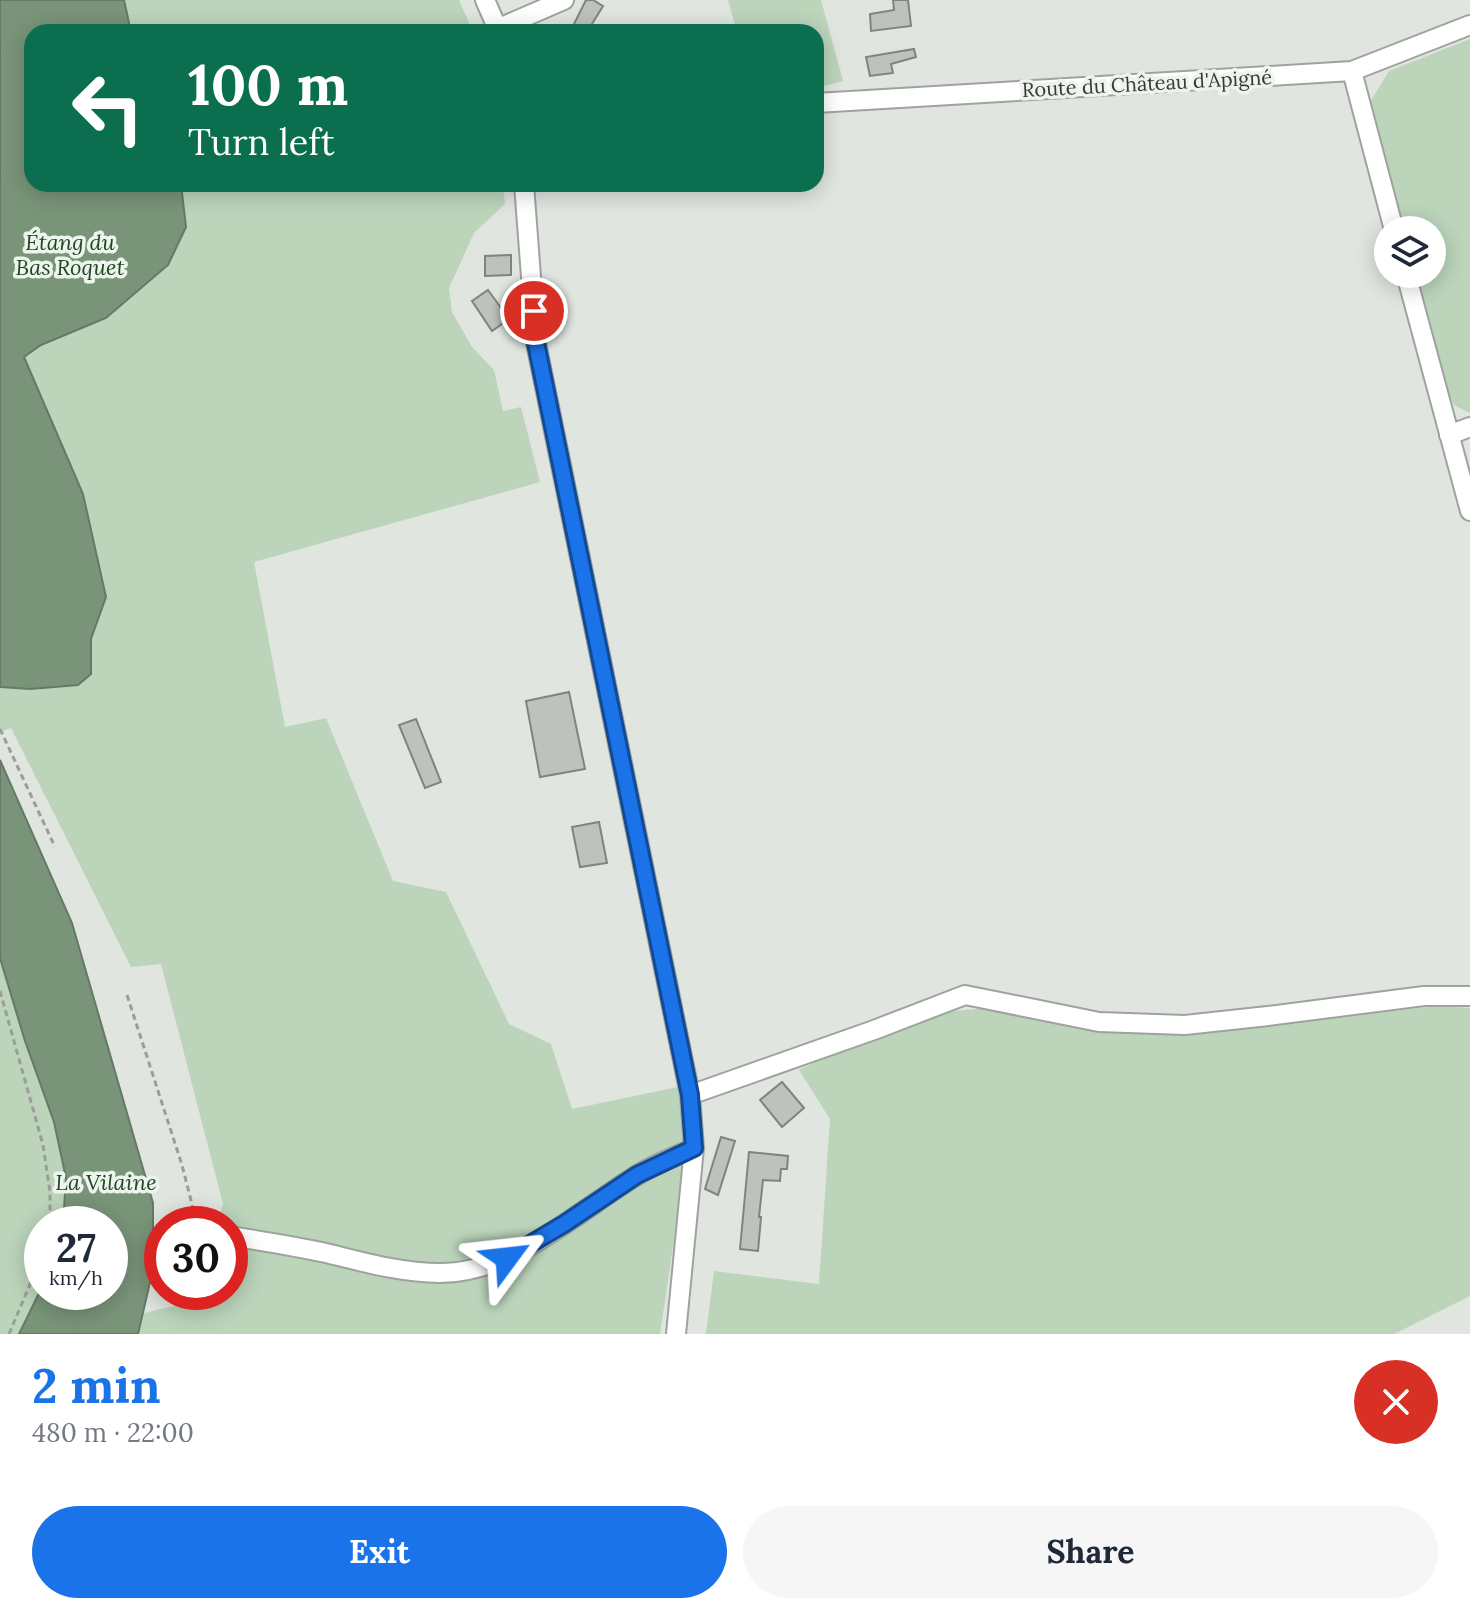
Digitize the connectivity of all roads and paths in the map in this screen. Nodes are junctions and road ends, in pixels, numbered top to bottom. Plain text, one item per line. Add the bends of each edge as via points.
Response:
1 (485, 0) edge
2 (564, 0) edge
3 (496, 24) edge
4 (512, 24) edge
5 (1470, 25) edge
6 (1352, 71) junction
7 (824, 103) edge
8 (525, 192) edge
9 (1390, 216) edge
10 (1410, 288) edge
11 (1470, 427) edge
12 (1449, 435) junction
13 (1470, 511) edge
14 (0, 729) edge
15 (55, 847) dead end
16 (0, 991) edge
17 (127, 995) dead end
18 (1470, 996) edge
19 (690, 1095) junction
20 (694, 1148) junction
21 (50, 1206) edge
22 (192, 1206) edge
23 (248, 1239) edge
24 (24, 1299) edge
25 (9, 1334) edge
26 (676, 1334) edge

1 - 3 street
2 - 4 street
5 - 6 street, Route du Château d'Apigné
6 - 7 street, Route du Château d'Apigné
6 - 9 street
8 - 19 street via 536,343
10 - 12 street
11 - 12 street
12 - 13 street
14 - 15 path
16 - 21 path via 43,1145
17 - 22 path
18 - 19 street via 1424,996 1185,1025 1099,1022 965,995
19 - 20 street
20 - 23 street via 637,1175 507,1258 469,1270 394,1269
20 - 26 street
24 - 25 path

